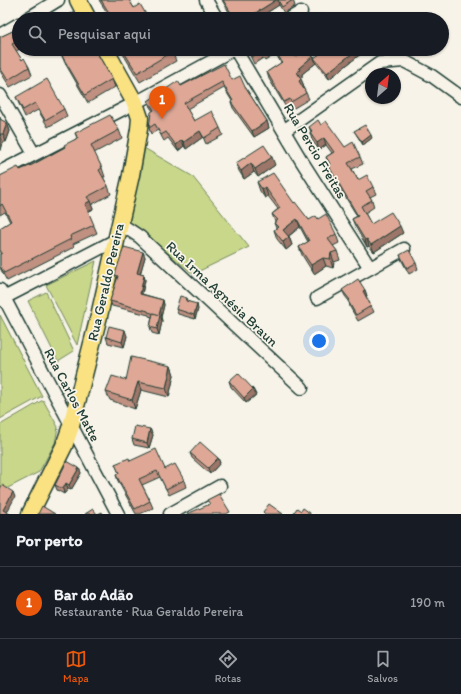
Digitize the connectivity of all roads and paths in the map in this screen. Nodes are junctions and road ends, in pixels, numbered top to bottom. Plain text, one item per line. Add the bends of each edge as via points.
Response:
1 (58, 0) edge
2 (78, 0) edge
3 (206, 0) edge
4 (38, 12) edge
5 (84, 12) edge
6 (213, 12) edge
7 (12, 28) edge
8 (0, 35) edge
9 (109, 56) edge
10 (222, 56) edge
11 (239, 56) edge
12 (0, 95) edge
13 (461, 97) edge
14 (135, 103) junction
15 (284, 130) junction
16 (34, 154) junction
17 (0, 172) edge
18 (119, 223) junction
19 (116, 240) junction
20 (404, 249) dead end
21 (370, 268) junction
22 (1, 296) edge
23 (317, 298) dead end
24 (302, 388) dead end
25 (71, 426) junction
26 (220, 486) dead end
27 (30, 514) edge
28 (118, 514) edge
29 (170, 514) edge

1 - 4 street
2 - 5 main road
3 - 6 street
7 - 8 street
9 - 14 main road, Rua Geraldo Pereira
10 - 14 street
11 - 15 street, Rua Percio Freitas
12 - 16 street
13 - 15 street via 404,60 380,63
14 - 16 street
14 - 18 main road, Rua Geraldo Pereira via 140,118 139,129
15 - 21 street, Rua Percio Freitas
16 - 17 street
18 - 19 main road, Rua Geraldo Pereira
18 - 24 street, Rua Irma Agnésia Braun via 140,237
19 - 22 street
19 - 25 main road, Rua Geraldo Pereira
20 - 21 street
21 - 23 street
22 - 25 street, Rua Carlos Matte
25 - 27 main road, Rua Geraldo Pereira via 64,446
25 - 28 street, Rua Carlos Matte
26 - 29 street

